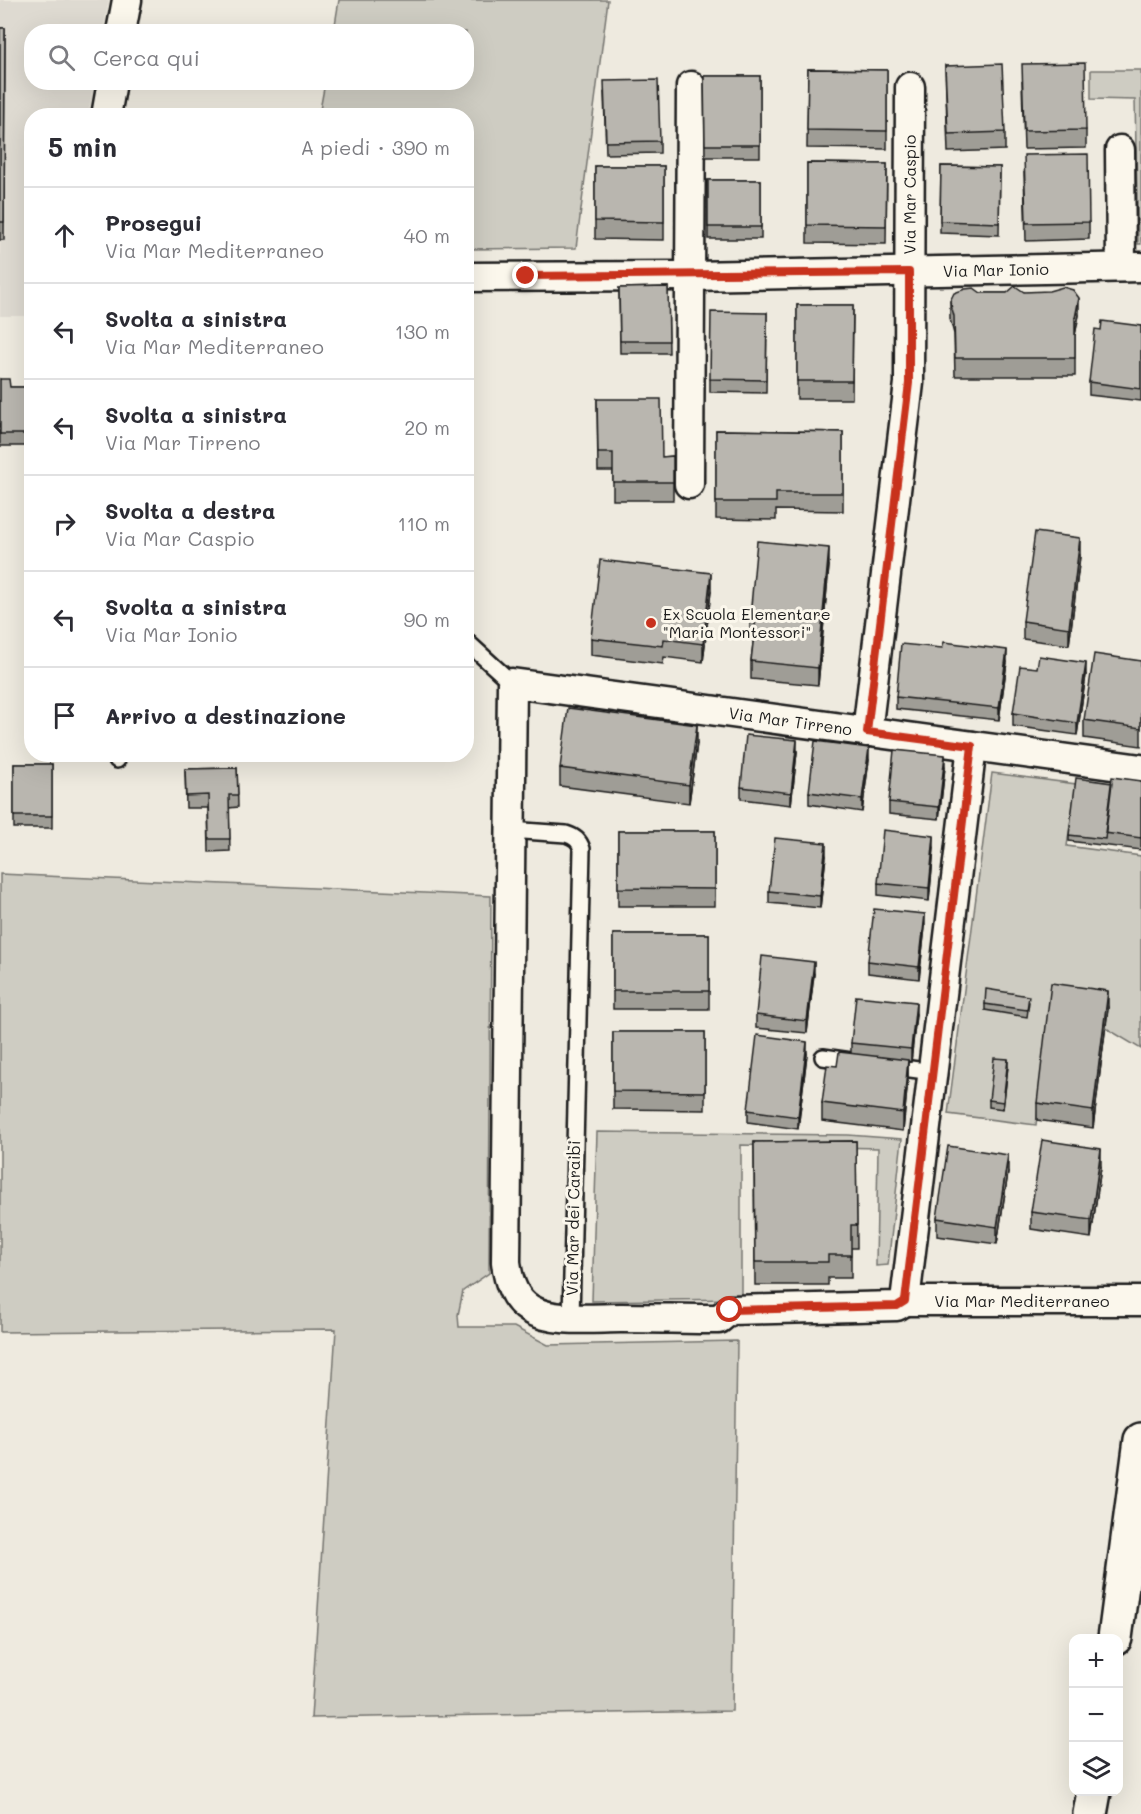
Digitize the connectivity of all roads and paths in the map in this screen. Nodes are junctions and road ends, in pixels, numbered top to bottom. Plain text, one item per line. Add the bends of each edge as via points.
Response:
1 (127, 0) edge
2 (122, 24) edge
3 (691, 87) dead end
4 (910, 87) dead end
5 (111, 90) edge
6 (107, 108) edge
7 (1120, 150) dead end
8 (1131, 267) edge
9 (909, 272) junction
10 (691, 276) junction
11 (474, 277) edge
12 (689, 484) dead end
13 (474, 648) edge
14 (512, 683) junction
15 (867, 732) junction
16 (972, 746) junction
17 (1141, 769) edge
18 (510, 830) junction
19 (823, 1057) dead end
20 (933, 1072) junction
21 (905, 1301) junction
22 (1141, 1301) edge
23 (571, 1318) junction
24 (1141, 1440) edge
25 (1116, 1634) edge
26 (1093, 1796) edge
27 (1090, 1814) edge

1 - 2 street
3 - 10 street
4 - 9 street, Via Mar Caspio
5 - 6 street
7 - 8 street, Via Mar Ionio
8 - 9 street, Via Mar Ionio
9 - 10 street, Via Mar Ionio
9 - 15 street, Via Mar Caspio via 909,383
10 - 11 street, Via Mar Ionio
10 - 12 street
13 - 14 lane
14 - 15 street, Via Mar Tirreno
14 - 18 street, Via Mar dei Caraibi
15 - 16 street, Via Mar Tirreno
16 - 17 street, Via Mar Tirreno
16 - 20 street
18 - 23 street, Via Mar dei Caraibi via 507,1275 510,1286 532,1311
18 - 23 lane, Via Mar dei Caraibi via 566,834 575,837 582,849
19 - 20 lane
20 - 21 street
21 - 22 street, Via Mar Mediterraneo
21 - 23 street, Via Mar Mediterraneo via 897,1306 730,1310 719,1319
24 - 25 main road
26 - 27 main road

